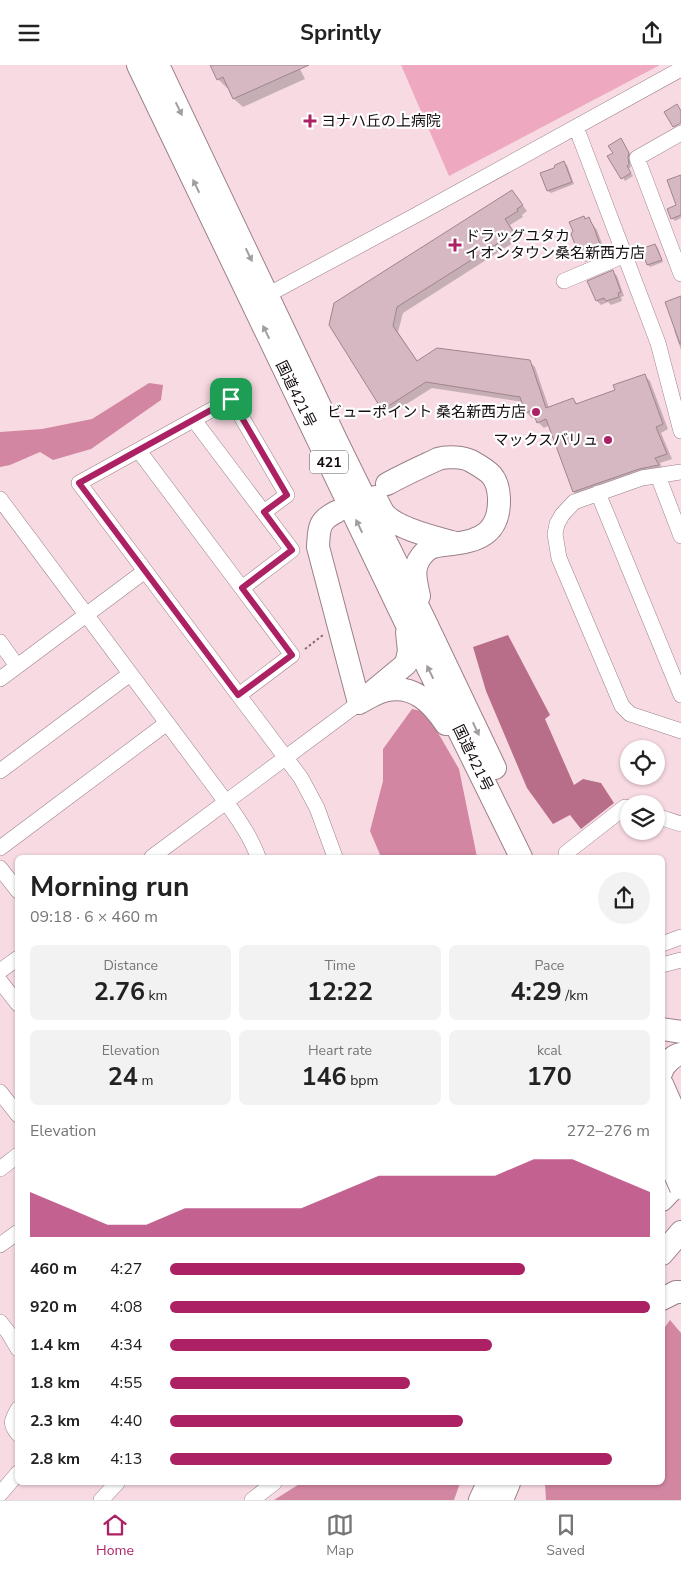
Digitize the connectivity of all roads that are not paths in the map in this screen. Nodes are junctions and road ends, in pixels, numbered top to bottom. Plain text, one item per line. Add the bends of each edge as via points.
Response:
1 (138, 65) edge
2 (158, 65) edge
3 (679, 70) edge
4 (576, 127) junction
5 (681, 133) edge
6 (625, 255) junction
7 (681, 274) edge
8 (564, 281) dead end
9 (260, 299) junction
10 (194, 419) junction
11 (681, 431) edge
12 (337, 442) junction
13 (139, 451) junction
14 (681, 472) edge
15 (658, 476) junction
16 (387, 484) dead end
17 (598, 493) junction
18 (0, 499) edge
19 (264, 512) junction
20 (336, 512) dead end
21 (681, 536) edge
22 (308, 542) dead end
23 (457, 543) junction
24 (292, 550) junction
25 (145, 571) junction
26 (242, 588) junction
27 (87, 615) junction
28 (415, 621) junction
29 (0, 642) edge
30 (17, 666) junction
31 (130, 674) junction
32 (0, 679) edge
33 (238, 695) junction
34 (681, 695) edge
35 (359, 703) junction
36 (167, 723) junction
37 (681, 731) edge
38 (286, 757) junction
39 (0, 771) edge
40 (490, 794) junction
41 (226, 802) junction
42 (620, 811) edge
43 (665, 819) edge
44 (681, 824) edge
45 (0, 848) edge
46 (155, 855) edge
47 (257, 855) edge
48 (334, 855) edge
49 (520, 855) edge
50 (536, 855) edge
51 (568, 855) edge
52 (0, 868) edge
53 (15, 887) edge
54 (681, 937) edge
55 (665, 943) edge
56 (15, 960) edge
57 (681, 960) edge
58 (665, 964) edge
59 (0, 971) edge
60 (0, 981) edge
61 (15, 1000) edge
62 (665, 1029) edge
63 (681, 1032) edge
64 (681, 1054) edge
65 (665, 1065) edge
66 (665, 1091) edge
67 (0, 1093) edge
68 (15, 1111) edge
69 (665, 1119) edge
70 (681, 1127) edge
71 (681, 1151) edge
72 (15, 1157) edge
73 (665, 1162) edge
74 (0, 1169) edge
75 (672, 1191) edge
76 (665, 1210) edge
77 (15, 1233) edge
78 (681, 1233) edge
79 (0, 1245) edge
80 (665, 1251) edge
81 (681, 1292) edge
82 (665, 1298) edge
83 (6, 1329) edge
84 (15, 1344) edge
85 (15, 1416) edge
86 (15, 1430) edge
87 (15, 1476) edge
88 (115, 1485) edge
89 (271, 1485) edge
90 (487, 1485) edge
91 (509, 1485) edge
92 (0, 1494) edge
93 (101, 1500) edge
94 (252, 1500) edge
95 (480, 1500) edge
96 (502, 1500) edge

9 -> 1 highway, 国道421号 / 421
2 -> 9 highway, 国道421号 / 421
3 - 4 street
4 - 6 street
4 - 9 street
5 - 7 street via 637,158
6 - 8 street
6 - 11 street via 658,343
9 - 12 highway, 国道421号 / 421
28 -> 9 highway, 国道421号 / 421
10 - 13 street
10 - 19 street
10 - 19 street via 231,399 287,495
12 - 23 highway via 354,458 384,513 397,523
12 - 28 highway, 国道421号 / 421
13 - 25 street via 79,483
13 - 26 street
14 - 15 street
15 - 17 street
15 - 21 street
16 - 23 highway via 441,458 466,458 486,469 498,485 499,507 494,525 479,538
17 - 34 street
17 - 37 street via 574,502 562,515 556,534 559,558 622,706 630,714
18 - 27 street
19 - 24 street
20 - 35 highway via 327,517 319,528 318,547
22 - 24 street
23 - 28 highway via 428,549 416,563
24 - 26 street
25 - 27 street
25 - 33 street
26 - 33 street via 292,655
27 - 30 street
27 - 31 street
28 - 35 highway via 406,664
40 -> 28 highway, 国道421号 / 421
28 -> 50 highway, 国道421号 / 421
29 - 30 street
30 - 32 street
31 - 36 street
31 - 39 street
33 - 38 street
35 - 38 street
35 - 40 highway via 393,689 424,698 437,711
36 - 41 street
36 - 45 street
38 - 41 street
38 - 48 street via 309,791
40 - 49 highway, 国道421号 / 421
41 - 46 street
41 - 47 street
42 - 51 street
43 - 44 street
52 - 53 street
54 - 55 street
56 - 59 street
57 - 58 street
60 - 61 street
62 - 63 highway
64 - 65 highway
66 - 70 highway
67 - 68 street
69 - 71 highway
72 - 74 street
73 - 75 highway
75 - 76 highway
77 - 79 street
78 - 80 highway
81 - 82 highway
83 - 84 street
85 - 86 street via 12,1422
87 - 92 street
88 - 93 street
89 - 94 street
90 - 95 highway
91 - 96 highway

